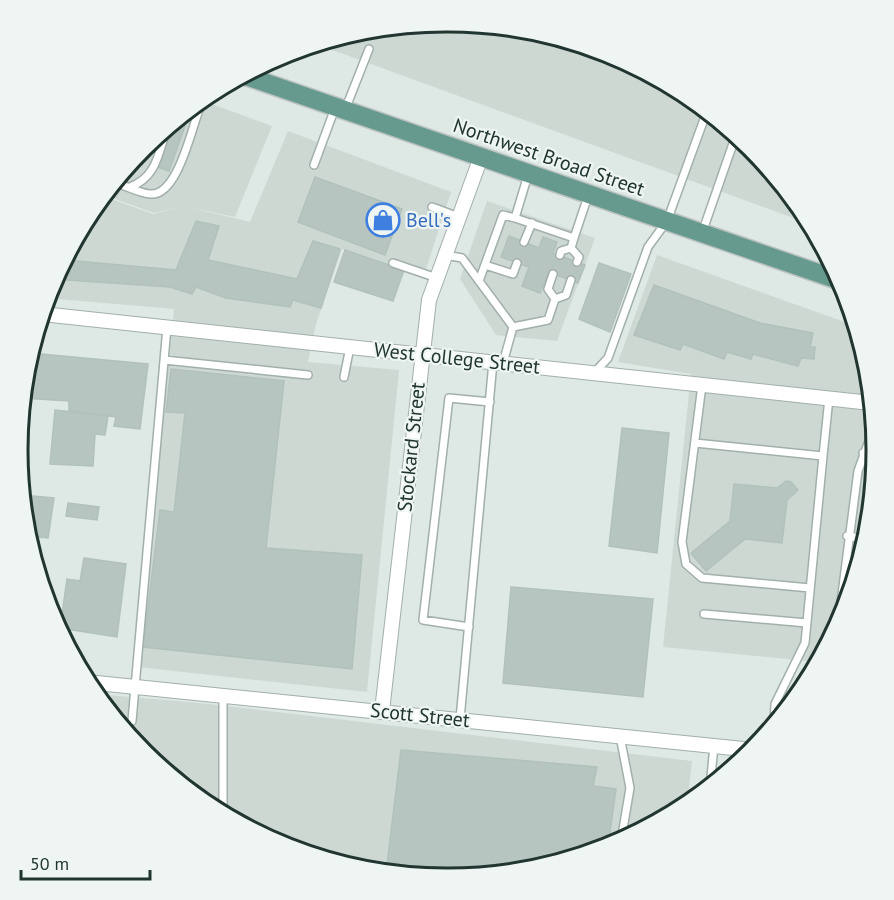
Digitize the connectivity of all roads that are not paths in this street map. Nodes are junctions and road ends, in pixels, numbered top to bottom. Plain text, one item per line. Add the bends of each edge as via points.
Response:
1 (369, 50) dead end
2 (255, 79) edge
3 (340, 108) junction
4 (198, 114) edge
5 (704, 120) edge
6 (161, 144) edge
7 (733, 144) edge
8 (481, 156) junction
9 (314, 165) dead end
10 (528, 173) junction
11 (123, 185) edge
12 (129, 187) junction
13 (588, 194) junction
14 (432, 207) dead end
15 (459, 217) junction
16 (515, 218) junction
17 (667, 221) junction
18 (532, 223) junction
19 (702, 233) junction
20 (574, 238) junction
21 (524, 242) dead end
22 (572, 248) junction
23 (445, 255) junction
24 (560, 255) dead end
25 (577, 262) dead end
26 (393, 263) dead end
27 (517, 263) dead end
28 (485, 265) junction
29 (553, 274) dead end
30 (827, 276) edge
31 (437, 278) junction
32 (570, 280) dead end
33 (479, 281) junction
34 (555, 299) junction
35 (51, 315) edge
36 (167, 327) junction
37 (513, 327) junction
38 (350, 347) junction
39 (421, 354) junction
40 (164, 360) junction
41 (498, 363) junction
42 (594, 373) junction
43 (308, 375) dead end
44 (344, 378) dead end
45 (702, 385) junction
46 (829, 398) junction
47 (490, 402) junction
48 (863, 402) edge
49 (695, 443) junction
50 (866, 447) edge
51 (863, 453) joint
52 (823, 456) junction
53 (847, 536) junction
54 (856, 537) edge
55 (810, 588) junction
56 (842, 589) edge
57 (704, 614) dead end
58 (807, 623) junction
59 (469, 627) junction
60 (99, 683) edge
61 (134, 687) junction
62 (223, 696) junction
63 (775, 710) edge
64 (382, 711) junction
65 (460, 719) junction
66 (132, 721) dead end
67 (620, 736) junction
68 (714, 746) junction
69 (740, 749) edge
70 (713, 773) edge
71 (223, 803) edge
72 (623, 829) edge

1 - 3 lane
2 - 3 main road, Northwest Broad Street
3 - 8 main road, Northwest Broad Street
3 - 9 lane
4 - 12 lane via 174,180 165,191 152,194
5 - 17 lane
6 - 12 lane via 144,182
7 - 19 lane
8 - 10 main road, Northwest Broad Street
8 - 15 street, Stockard Street
10 - 13 main road, Northwest Broad Street
10 - 16 lane
11 - 12 lane
13 - 17 main road, Northwest Broad Street
13 - 20 lane
14 - 15 lane
15 - 23 street, Stockard Street
16 - 18 lane
16 - 28 lane via 503,215
17 - 19 main road, Northwest Broad Street
17 - 42 lane via 648,248 608,358
18 - 20 lane
18 - 21 lane
19 - 30 main road, Northwest Broad Street
20 - 22 lane
22 - 24 lane
22 - 25 lane via 579,257
23 - 31 street, Stockard Street
23 - 33 lane via 462,258
26 - 31 lane
27 - 28 lane via 513,274
28 - 33 lane
29 - 34 lane via 548,289
31 - 39 street, Stockard Street via 429,300
32 - 34 lane via 566,295
33 - 37 lane
34 - 37 lane via 548,320
35 - 36 street, West College Street
36 - 38 street, West College Street
36 - 40 lane
37 - 41 lane
38 - 39 street, West College Street
38 - 44 lane
39 - 41 street, West College Street
39 - 64 street, Stockard Street
40 - 43 lane
40 - 61 lane
41 - 42 street, West College Street
41 - 47 lane
42 - 45 street, West College Street
45 - 46 street, West College Street
45 - 49 lane
46 - 48 street, West College Street
46 - 52 lane
47 - 59 lane
47 - 59 lane via 449,398 423,620
49 - 52 lane
49 - 55 lane via 682,542 686,564 702,578
50 - 51 lane
51 - 53 lane
52 - 55 lane
53 - 54 lane
53 - 56 lane
55 - 58 lane
57 - 58 lane
58 - 63 lane via 806,643
59 - 65 lane
60 - 61 street, Scott Street
61 - 62 street, Scott Street
61 - 66 lane
62 - 64 street, Scott Street
62 - 71 lane
64 - 65 street, Scott Street
65 - 67 street, Scott Street
67 - 68 street, Scott Street
67 - 72 lane via 630,788
68 - 69 street, Scott Street
68 - 70 lane

